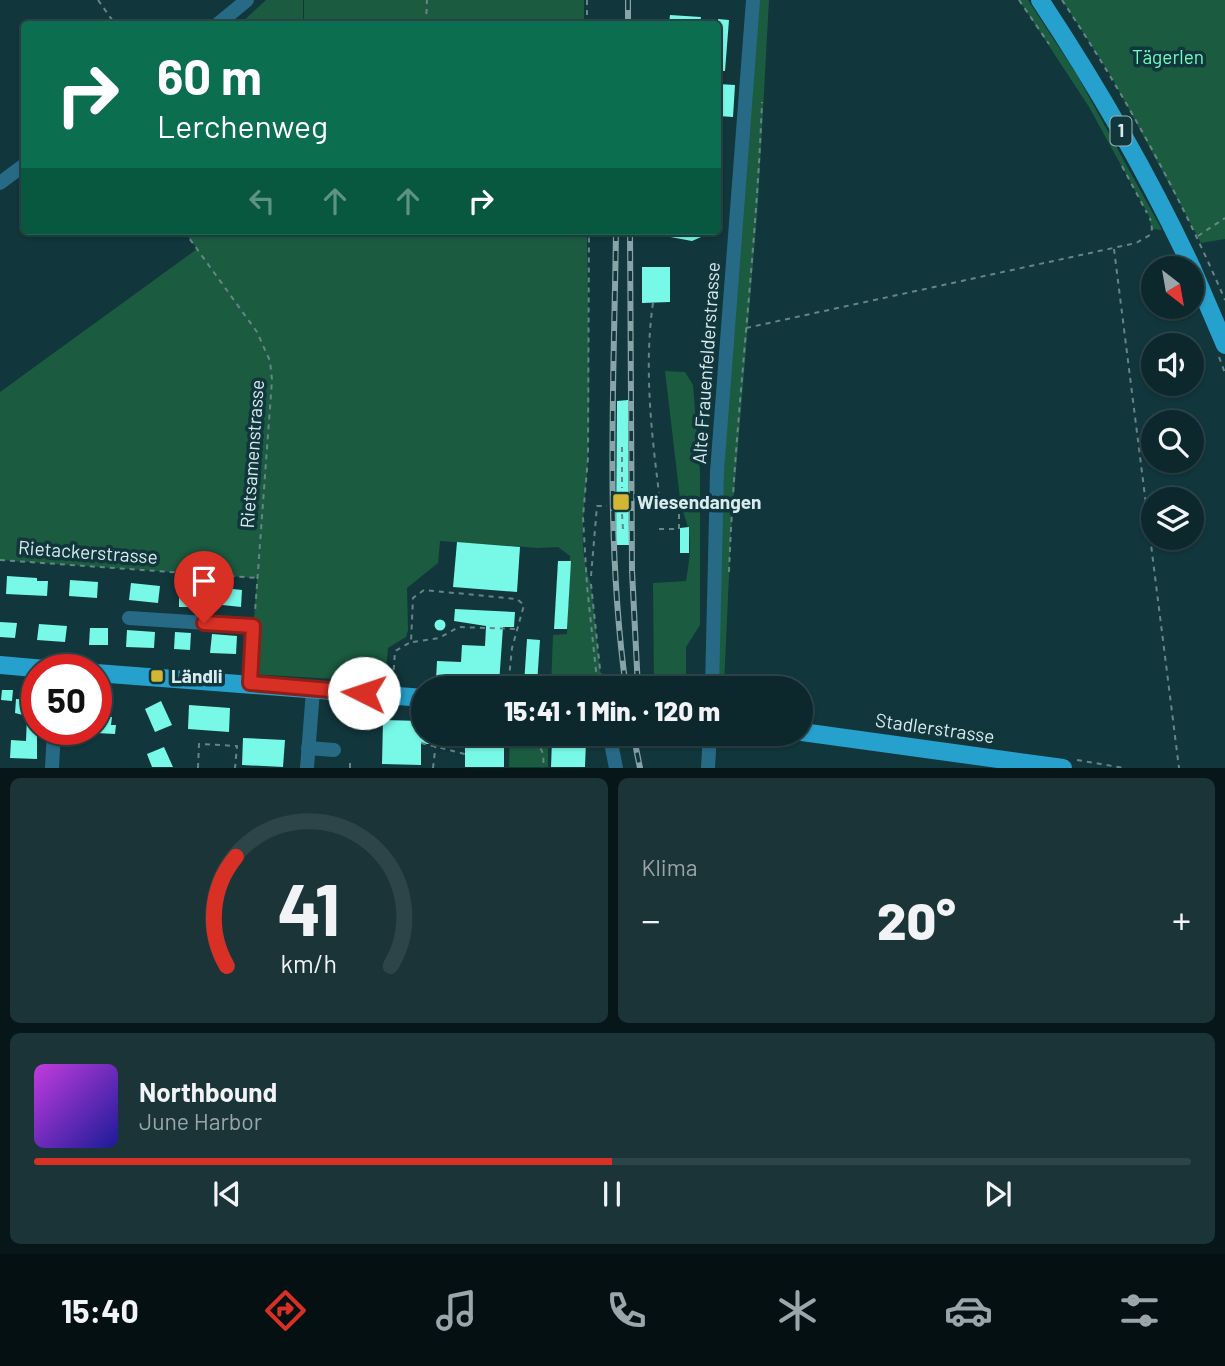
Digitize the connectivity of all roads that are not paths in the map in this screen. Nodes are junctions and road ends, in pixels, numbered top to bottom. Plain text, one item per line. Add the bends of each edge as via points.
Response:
1 (247, 0) edge
2 (753, 0) edge
3 (1040, 0) edge
4 (222, 21) edge
5 (21, 168) edge
6 (0, 183) edge
7 (1186, 256) edge
8 (1204, 296) edge
9 (1225, 345) edge
10 (129, 618) dead end
11 (0, 664) edge
12 (21, 666) edge
13 (112, 674) edge
14 (712, 676) edge
15 (250, 683) junction
16 (313, 690) junction
17 (411, 697) edge
18 (813, 734) edge
19 (53, 745) edge
20 (612, 746) edge
21 (709, 746) edge
22 (308, 748) junction
23 (334, 750) dead end
24 (52, 768) edge
25 (307, 768) edge
26 (617, 768) edge
27 (708, 768) edge
28 (1063, 768) edge

1 - 4 street
2 - 14 street, Alte Frauenfelderstrasse via 717,472
3 - 7 main road, 1 via 1142,166
5 - 6 street
8 - 9 main road, 1
10 - 15 street via 253,626
11 - 12 main road
13 - 15 main road
15 - 16 main road
16 - 17 main road
16 - 22 street
18 - 28 main road, Stadlerstrasse
19 - 24 street
20 - 26 street
21 - 27 street
22 - 23 street
22 - 25 street

